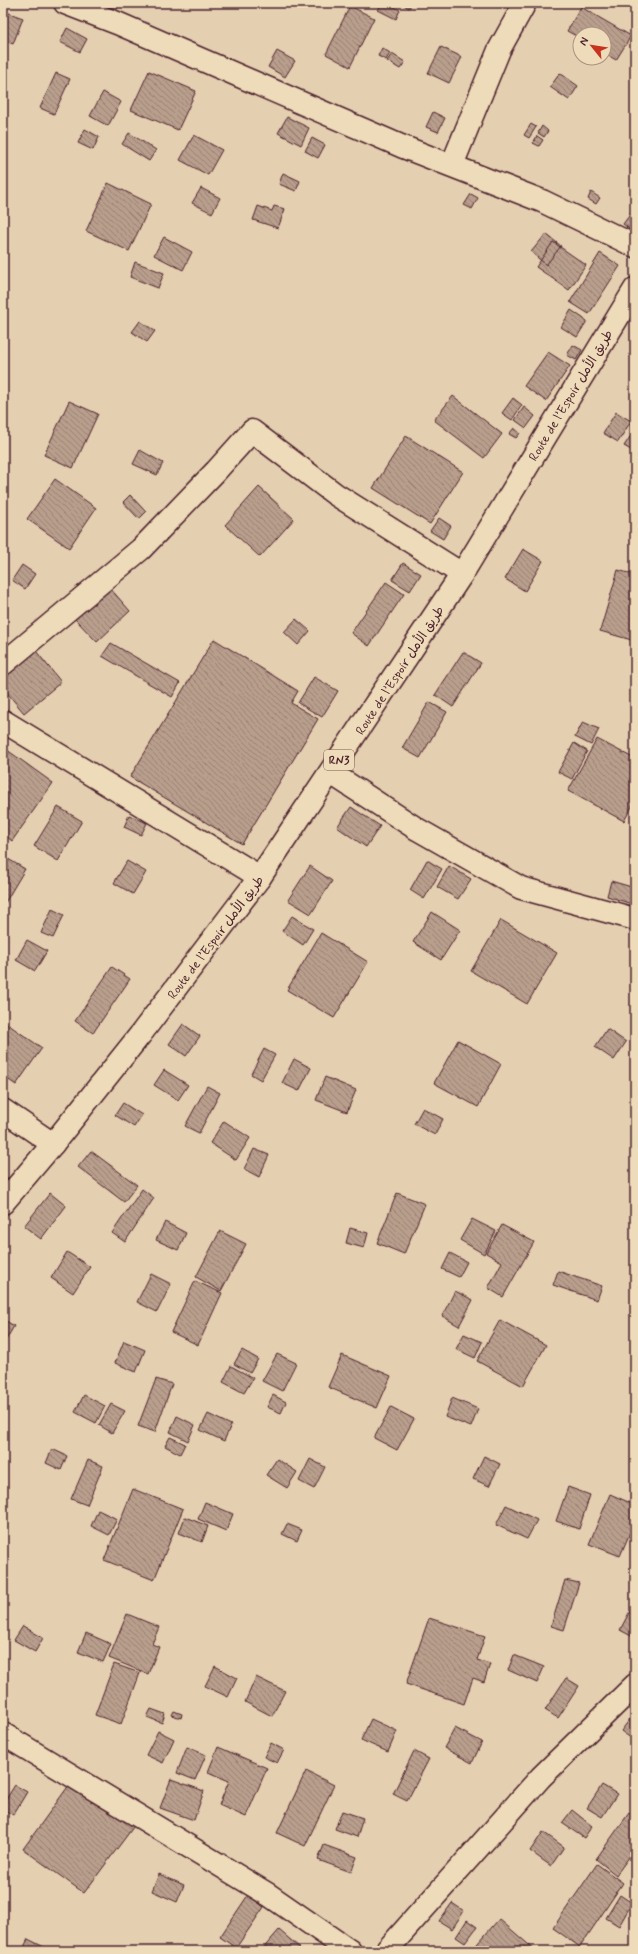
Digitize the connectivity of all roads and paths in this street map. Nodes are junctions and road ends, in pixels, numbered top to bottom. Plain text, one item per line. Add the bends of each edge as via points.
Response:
1 (65, 3) edge
2 (526, 3) edge
3 (452, 165) junction
4 (635, 246) edge
5 (634, 291) edge
6 (462, 574) junction
7 (3, 664) edge
8 (3, 721) edge
9 (331, 773) junction
10 (260, 877) junction
11 (635, 919) edge
12 (3, 1110) edge
13 (53, 1144) junction
14 (3, 1203) edge
15 (635, 1685) edge
16 (3, 1734) edge
17 (350, 1951) edge
18 (386, 1951) edge

1 - 3 main road via 401,146
2 - 3 main road via 499,50
3 - 4 main road via 542,201
5 - 6 main road, Route de l’Espoir طريق الأمل / RN3
6 - 7 main road via 334,494 252,431 141,549
6 - 9 main road, Route de l’Espoir طريق الأمل / RN3
8 - 10 main road
9 - 10 main road, Route de l’Espoir طريق الأمل / RN3
9 - 11 main road via 417,829 521,888
10 - 13 main road, Route de l’Espoir طريق الأمل / RN3
12 - 13 main road
13 - 14 main road, Route de l’Espoir طريق الأمل / RN3
15 - 18 main road via 541,1777
16 - 17 main road via 255,1887

